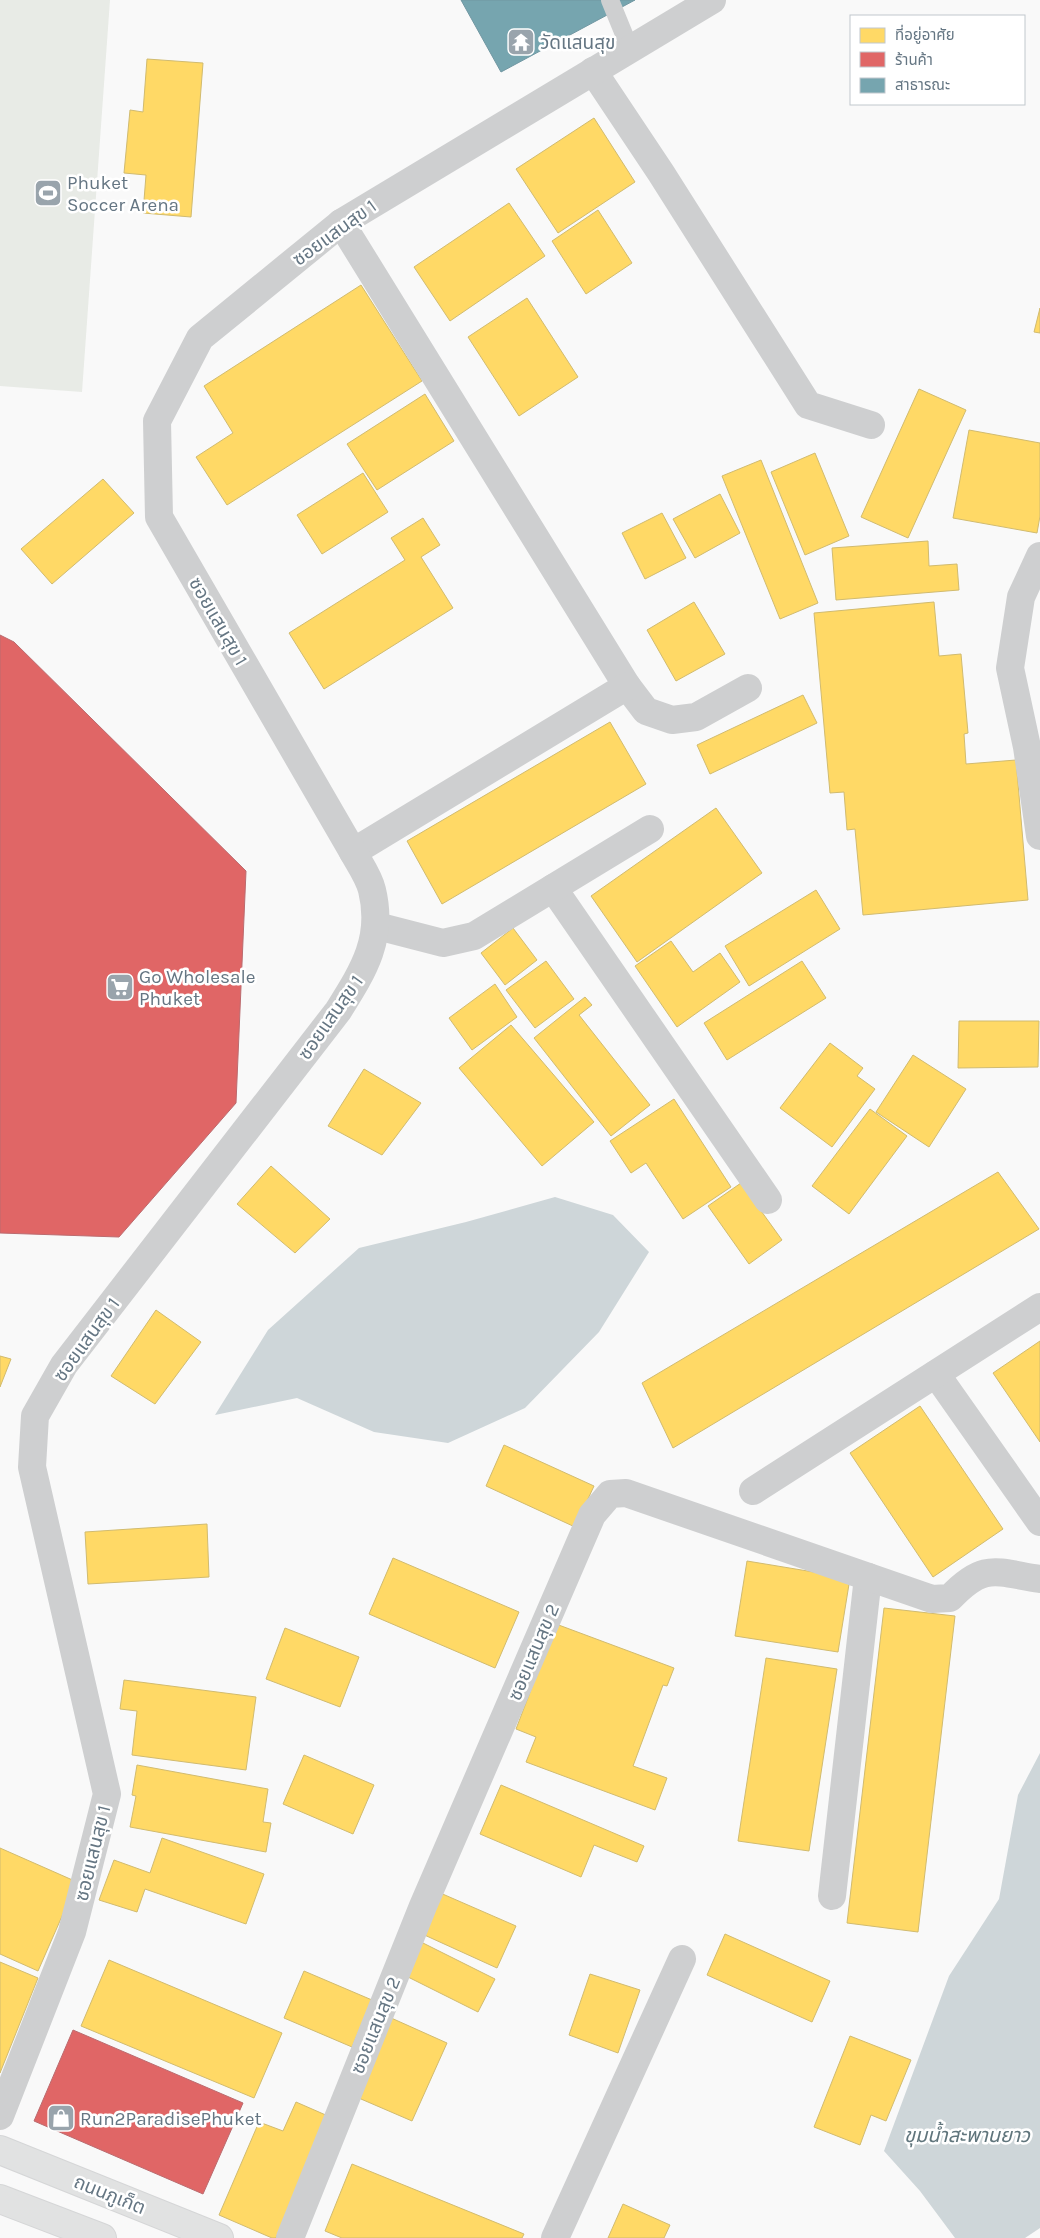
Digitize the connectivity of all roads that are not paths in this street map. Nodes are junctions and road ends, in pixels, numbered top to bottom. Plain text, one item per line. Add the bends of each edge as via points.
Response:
1 (610, 0) edge
2 (712, 0) edge
3 (630, 49) junction
4 (593, 71) junction
5 (341, 223) junction
6 (870, 425) dead end
7 (1040, 556) edge
8 (626, 686) junction
9 (748, 688) dead end
10 (650, 829) dead end
11 (1040, 836) edge
12 (353, 852) junction
13 (553, 888) junction
14 (377, 926) junction
15 (768, 1200) dead end
16 (1040, 1308) edge
17 (936, 1374) junction
18 (753, 1491) dead end
19 (1040, 1522) edge
20 (868, 1577) junction
21 (1040, 1579) edge
22 (832, 1896) dead end
23 (682, 1959) dead end
24 (0, 2116) edge
25 (0, 2150) edge
26 (0, 2198) edge
27 (102, 2238) edge
28 (219, 2238) edge
29 (290, 2238) edge
30 (555, 2238) edge

1 - 3 lane
2 - 3 street, ซอยแสนสุข 1
3 - 4 street, ซอยแสนสุข 1
4 - 5 street, ซอยแสนสุข 1
4 - 6 street via 808,405
5 - 8 street
5 - 12 street, ซอยแสนสุข 1 via 200,338 157,421 159,517
7 - 11 street via 1021,598 1010,668 1027,747
8 - 9 street via 646,711 672,720 696,717
8 - 12 street
10 - 13 street
12 - 14 street, ซอยแสนสุข 1 via 372,888
13 - 14 street via 474,936 443,943
13 - 15 street
14 - 24 street, ซอยแสนสุข 1 via 363,972 338,1011 64,1365 35,1416 32,1467 107,1794 72,1932
16 - 17 street
17 - 18 street
17 - 19 street
20 - 21 street, ซอยแสนสุข 2 via 932,1599 950,1598 966,1582 988,1571
20 - 22 street
20 - 29 street, ซอยแสนสุข 2 via 626,1494 610,1494 592,1515 423,1906
23 - 30 street
25 - 28 main road, ถนนภูเก็ต
26 - 27 main road

